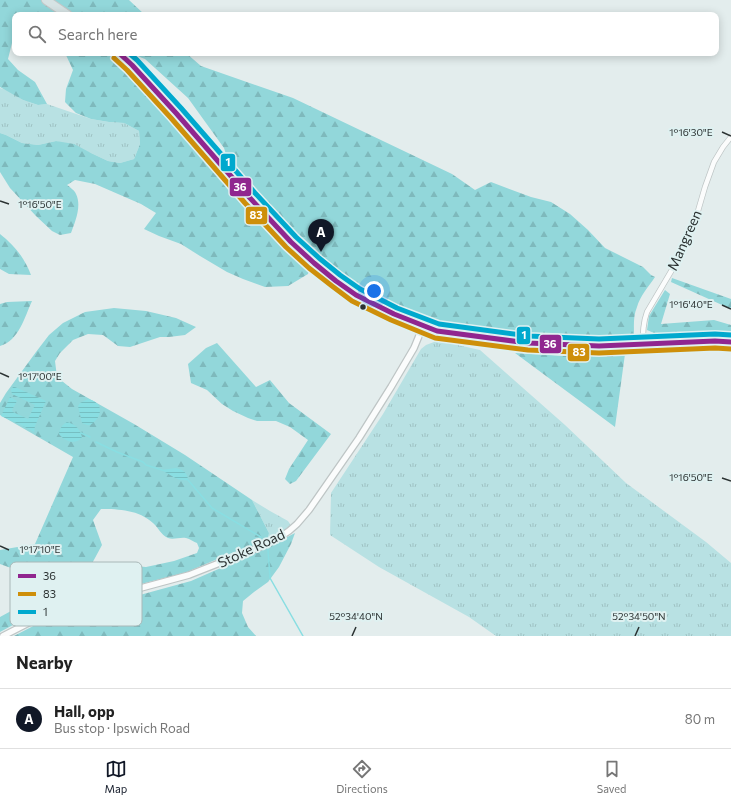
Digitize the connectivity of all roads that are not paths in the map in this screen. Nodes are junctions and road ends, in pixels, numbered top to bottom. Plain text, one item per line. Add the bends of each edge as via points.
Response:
1 (46, 0) edge
2 (64, 12) edge
3 (123, 56) edge
4 (731, 137) edge
5 (423, 326) junction
6 (731, 342) edge
7 (643, 344) junction
8 (142, 588) edge
9 (22, 626) edge
10 (3, 636) edge

1 - 2 highway
3 - 5 highway via 284,236 314,263 356,295
4 - 7 street, Mangreen via 714,162 681,252 646,316
5 - 7 highway via 437,331 528,343 599,346
5 - 8 street, Stoke Road via 414,348 359,438 297,524 277,539 260,547 190,575
6 - 7 highway
9 - 10 street, Stoke Road

